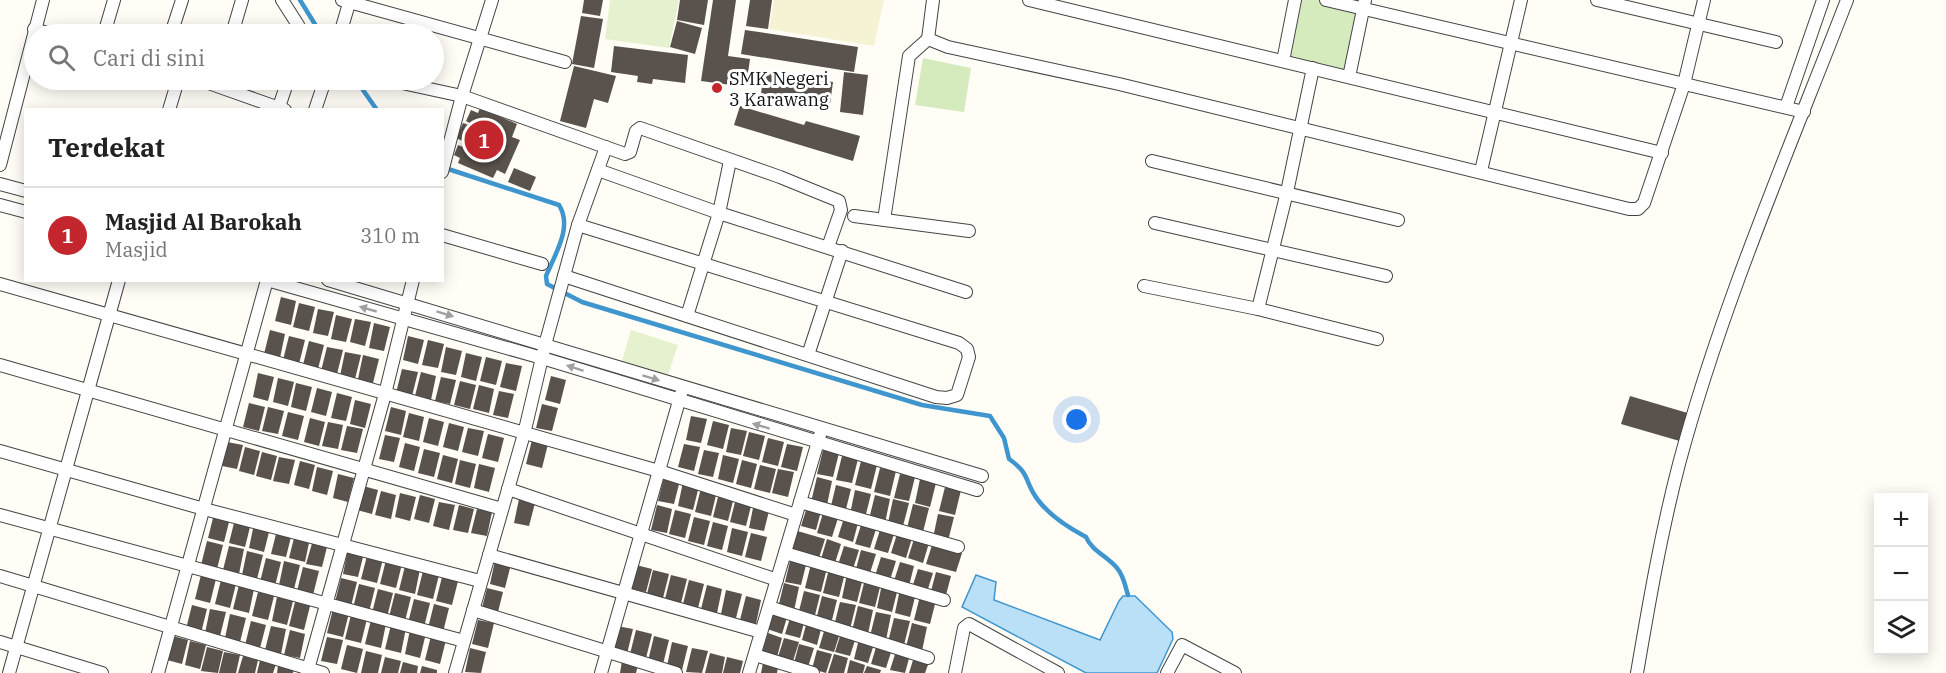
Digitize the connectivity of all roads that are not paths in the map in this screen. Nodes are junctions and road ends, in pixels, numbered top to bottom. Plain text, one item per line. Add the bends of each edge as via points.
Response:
1 (44, 0) edge
2 (114, 0) edge
3 (182, 0) edge
4 (242, 0) edge
5 (282, 0) edge
6 (492, 0) edge
7 (933, 0) edge
8 (1029, 0) edge
9 (1295, 0) edge
10 (1326, 0) edge
11 (1521, 0) edge
12 (1598, 0) edge
13 (1704, 0) edge
14 (1823, 0) edge
15 (1847, 0) edge
16 (347, 1) edge
17 (1364, 4) edge
18 (36, 24) edge
19 (107, 24) edge
20 (174, 24) edge
21 (235, 24) edge
22 (297, 24) edge
23 (342, 24) edge
24 (430, 24) edge
25 (1699, 24) junction
26 (444, 28) edge
27 (481, 38) junction
28 (928, 39) junction
29 (1776, 42) dead end
30 (1511, 43) junction
31 (1283, 61) junction
32 (566, 62) dead end
33 (1313, 68) junction
34 (1349, 77) junction
35 (1684, 84) junction
36 (24, 90) edge
37 (175, 90) edge
38 (238, 90) edge
39 (286, 90) edge
40 (322, 90) edge
41 (434, 90) edge
42 (462, 96) junction
43 (1786, 107) junction
44 (21, 108) edge
45 (170, 108) edge
46 (282, 108) edge
47 (316, 108) edge
48 (1495, 112) junction
49 (1804, 112) junction
50 (1302, 128) junction
51 (606, 147) junction
52 (1662, 153) junction
53 (1152, 160) dead end
54 (730, 161) junction
55 (0, 165) edge
56 (444, 165) edge
57 (598, 170) junction
58 (1481, 171) junction
59 (0, 183) edge
60 (24, 190) edge
61 (1287, 192) junction
62 (0, 205) edge
63 (24, 211) edge
64 (719, 213) junction
65 (854, 216) dead end
66 (884, 220) junction
67 (1398, 220) dead end
68 (1155, 223) dead end
69 (579, 225) junction
70 (969, 231) dead end
71 (444, 236) edge
72 (828, 247) junction
73 (842, 251) junction
74 (1272, 252) junction
75 (542, 264) dead end
76 (703, 265) junction
77 (1386, 276) dead end
78 (563, 279) junction
79 (118, 282) edge
80 (267, 282) edge
81 (271, 282) edge
82 (335, 282) edge
83 (412, 282) edge
84 (0, 284) edge
85 (1144, 286) dead end
86 (966, 292) dead end
87 (824, 302) junction
88 (407, 303) junction
89 (1258, 309) junction
90 (109, 315) junction
91 (687, 316) junction
92 (402, 318) junction
93 (1377, 339) dead end
94 (543, 351) junction
95 (247, 354) junction
96 (808, 355) junction
97 (0, 365) edge
98 (683, 388) junction
99 (88, 390) junction
100 (385, 394) junction
101 (679, 402) junction
102 (822, 429) junction
103 (226, 430) junction
104 (524, 434) junction
105 (818, 443) junction
106 (0, 451) edge
107 (364, 469) junction
108 (66, 470) junction
109 (659, 471) junction
110 (982, 476) dead end
111 (508, 489) junction
112 (977, 490) dead end
113 (800, 502) junction
114 (204, 509) junction
115 (502, 509) junction
116 (0, 515) edge
117 (796, 515) junction
118 (49, 528) junction
119 (642, 532) junction
120 (343, 543) junction
121 (958, 547) dead end
122 (785, 554) junction
123 (489, 555) junction
124 (186, 566) junction
125 (0, 576) edge
126 (777, 580) junction
127 (480, 581) junction
128 (33, 586) junction
129 (624, 591) junction
130 (944, 600) dead end
131 (327, 604) junction
132 (769, 607) junction
133 (473, 610) junction
134 (171, 627) junction
135 (761, 632) junction
136 (464, 641) junction
137 (0, 642) edge
138 (16, 647) junction
139 (608, 651) junction
140 (755, 655) junction
141 (928, 658) dead end
142 (308, 671) edge
143 (459, 672) edge
144 (9, 673) edge
145 (102, 673) edge
146 (158, 673) edge
147 (323, 673) edge
148 (601, 673) edge
149 (676, 673) edge
150 (749, 673) edge
151 (813, 673) edge
152 (955, 673) edge
153 (1058, 673) edge
154 (1167, 673) edge
155 (1235, 673) edge
156 (1637, 673) edge

1 - 18 street
2 - 19 street
3 - 20 street
4 - 21 street
5 - 22 street
6 - 27 street
7 - 28 street
8 - 31 street
9 - 31 street
10 - 17 street
11 - 30 street
12 - 25 street
13 - 25 street
14 - 43 street
15 - 49 street
16 - 23 street
16 - 24 street
17 - 30 street
17 - 34 street
25 - 29 street
25 - 35 street
26 - 27 street
27 - 32 street
27 - 42 street
28 - 50 street via 948,47
28 - 66 street via 909,56
30 - 35 street
30 - 48 street
31 - 33 street
33 - 34 street
33 - 50 street
34 - 48 street
35 - 43 street
35 - 52 street
36 - 44 street
37 - 45 street
38 - 46 street
39 - 46 street
40 - 47 street
41 - 42 street
42 - 51 street
42 - 56 street
43 - 49 street
44 - 55 street
48 - 52 street
48 - 58 street
49 - 156 street via 1739,278 1680,463 1655,566
50 - 58 street
50 - 61 street
51 - 54 street via 624,154 630,152 640,128
51 - 57 street
52 - 58 street via 1644,203 1638,209
53 - 61 street
54 - 64 street
54 - 72 street via 839,201 841,210
57 - 64 street
57 - 69 street
59 - 60 street
61 - 67 street
61 - 74 street
62 - 63 street
64 - 72 street
64 - 76 street
65 - 66 street
66 - 70 street
68 - 74 street
69 - 76 street
69 - 78 street
71 - 75 street
72 - 73 street
73 - 86 street
73 - 87 street
74 - 77 street
74 - 89 street
76 - 87 street
76 - 91 street
78 - 91 street
78 - 94 street
79 - 90 street
80 - 95 street
92 -> 81 street
82 - 88 street
83 - 88 street
84 - 90 street
85 - 89 street
87 - 96 street
87 - 96 street via 959,343 967,349 969,357 957,395 947,398
88 - 92 street
88 -> 94 street
89 - 93 street
90 - 95 street
90 - 99 street
91 - 96 street
92 - 94 street
92 - 100 street
94 -> 98 street
101 -> 94 street
94 - 104 street
95 - 100 street
95 - 103 street
97 - 99 street
98 - 101 street
98 - 102 street
99 - 103 street
99 - 108 street
100 - 104 street
100 - 107 street
105 -> 101 street
101 - 109 street
102 - 105 street
102 - 110 street
103 - 107 street
103 - 114 street
104 - 109 street
104 - 111 street
105 - 112 street
105 - 113 street
106 - 108 street
107 - 115 street
107 - 120 street
108 - 114 street
108 - 118 street
109 - 117 street
109 - 119 street
111 - 115 street
111 - 119 street
113 - 117 street
113 - 121 street
114 - 120 street
114 - 124 street
115 - 123 street
116 - 118 street
117 - 122 street
118 - 124 street
118 - 128 street
119 - 126 street
119 - 129 street
120 - 127 street
120 - 131 street
122 - 126 street
122 - 130 street
123 - 127 street
123 - 129 street
124 - 131 street
124 - 134 street
125 - 128 street
126 - 132 street
127 - 133 street
128 - 134 street
128 - 138 street
129 - 135 street
129 - 139 street
131 - 136 street
131 - 142 street
132 - 135 street
132 - 141 street
133 - 136 street
133 - 139 street
134 - 142 street
134 - 146 street
135 - 140 street
136 - 143 street
137 - 138 street
138 - 144 street
138 - 145 street
139 - 148 street
139 - 149 street
140 - 150 street
140 - 151 street
142 - 147 street
152 - 153 street via 964,628 969,624
154 - 155 street via 1182,645

